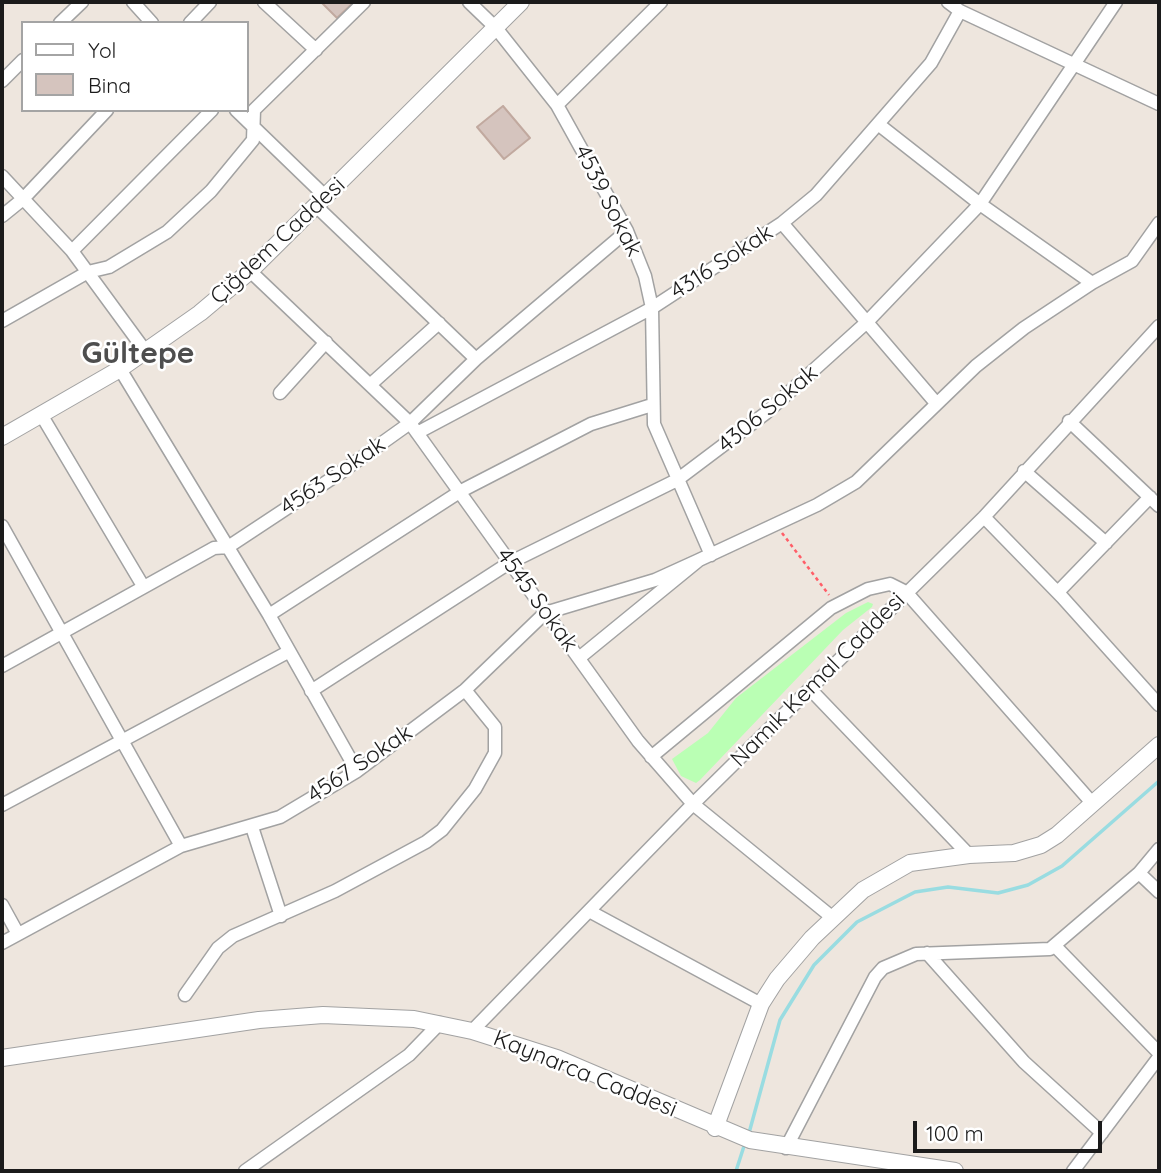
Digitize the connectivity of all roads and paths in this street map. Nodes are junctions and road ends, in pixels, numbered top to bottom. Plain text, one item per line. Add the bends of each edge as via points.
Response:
1 (82, 2) edge
2 (133, 2) edge
3 (211, 2) edge
4 (264, 2) edge
5 (364, 2) edge
6 (469, 2) edge
7 (521, 2) edge
8 (661, 2) edge
9 (1116, 2) edge
10 (954, 5) edge
11 (63, 21) edge
12 (150, 21) edge
13 (192, 21) edge
14 (496, 28) junction
15 (316, 50) junction
16 (21, 62) edge
17 (1072, 64) junction
18 (2, 80) edge
19 (1159, 104) edge
20 (557, 105) junction
21 (105, 112) edge
22 (210, 112) edge
23 (238, 112) edge
24 (878, 124) junction
25 (252, 125) junction
26 (2, 176) edge
27 (23, 199) junction
28 (322, 202) junction
29 (980, 204) junction
30 (2, 216) edge
31 (782, 223) junction
32 (1159, 223) edge
33 (627, 231) junction
34 (72, 251) junction
35 (250, 271) junction
36 (88, 272) junction
37 (1092, 283) junction
38 (652, 308) junction
39 (2, 321) edge
40 (867, 322) junction
41 (439, 323) junction
42 (1159, 326) edge
43 (326, 342) junction
44 (146, 352) junction
45 (476, 359) junction
46 (120, 369) junction
47 (371, 384) junction
48 (280, 393) dead end
49 (936, 404) junction
50 (652, 405) junction
51 (42, 416) junction
52 (1069, 421) junction
53 (414, 428) junction
54 (2, 438) edge
55 (1024, 471) junction
56 (677, 480) junction
57 (461, 491) junction
58 (1154, 501) edge
59 (984, 517) junction
60 (776, 525) junction
61 (2, 526) edge
62 (1106, 543) junction
63 (228, 547) junction
64 (705, 557) junction
65 (509, 563) junction
66 (143, 586) junction
67 (906, 592) junction
68 (1058, 593) junction
69 (837, 605) junction
70 (545, 613) junction
71 (269, 615) junction
72 (63, 631) junction
73 (288, 652) junction
74 (579, 658) junction
75 (2, 666) edge
76 (810, 689) junction
77 (466, 690) junction
78 (311, 691) junction
79 (1159, 705) edge
80 (122, 742) junction
81 (1159, 745) edge
82 (651, 757) junction
83 (357, 771) junction
84 (693, 804) junction
85 (1093, 804) junction
86 (2, 805) edge
87 (252, 827) junction
88 (181, 846) junction
89 (1159, 849) edge
90 (969, 855) junction
91 (1139, 873) junction
92 (1159, 892) edge
93 (2, 905) edge
94 (589, 911) junction
95 (281, 916) junction
96 (833, 918) junction
97 (18, 934) junction
98 (2, 943) edge
99 (1055, 946) junction
100 (927, 953) junction
101 (185, 995) dead end
102 (761, 1004) junction
103 (440, 1023) junction
104 (472, 1031) junction
105 (1159, 1055) edge
106 (2, 1058) edge
107 (715, 1128) junction
108 (1102, 1133) junction
109 (786, 1148) junction
110 (245, 1171) edge
111 (955, 1171) edge
112 (1073, 1171) edge

1 - 11 street
2 - 12 street
3 - 13 street
4 - 15 street
5 - 15 street
6 - 14 street, 4539 Sokak
7 - 14 street, Çiğdem Caddesi
8 - 20 street
9 - 17 street, 4306 Sokak
10 - 17 street
10 - 24 street, 4316 Sokak via 931,63
14 - 20 street, 4539 Sokak
14 - 28 street, Çiğdem Caddesi
15 - 25 street via 254,110
16 - 18 street
17 - 19 street
17 - 29 street, 4306 Sokak
20 - 33 street, 4539 Sokak
21 - 27 street
22 - 34 street
23 - 25 street
24 - 29 street
24 - 31 street, 4316 Sokak via 816,195
25 - 28 street
25 - 36 street via 253,141 211,191 167,232 108,267
26 - 27 street
27 - 30 street
27 - 34 street
28 - 35 street, Çiğdem Caddesi
28 - 41 street
29 - 37 street
29 - 40 street, 4306 Sokak
31 - 38 street, 4316 Sokak
31 - 40 street
32 - 37 street via 1132,261
33 - 38 street, 4539 Sokak
33 - 45 street, 4563 Sokak
34 - 36 street
35 - 43 street, 4545 Sokak
35 - 44 street, Çiğdem Caddesi
36 - 39 street
36 - 44 street
37 - 49 street via 1024,328
38 - 50 street, 4539 Sokak
38 - 53 street, 4316 Sokak
40 - 49 street
40 - 56 street, 4306 Sokak via 766,413
41 - 45 street
41 - 47 street
42 - 52 street, Namık Kemal Caddesi
43 - 47 street, 4545 Sokak
43 - 48 street
44 - 46 street, Çiğdem Caddesi
45 - 53 street, 4563 Sokak
46 - 51 street, Çiğdem Caddesi
46 - 63 street
47 - 53 street, 4545 Sokak
49 - 60 street via 856,482
50 - 56 street, 4539 Sokak via 654,424
50 - 57 street via 592,425
51 - 54 street, Çiğdem Caddesi
51 - 66 street
52 - 55 street, Namık Kemal Caddesi
52 - 58 street
53 - 57 street, 4545 Sokak
53 - 63 street, 4563 Sokak
55 - 59 street, Namık Kemal Caddesi
55 - 62 street
56 - 64 street, 4539 Sokak
56 - 65 street, 4306 Sokak
57 - 65 street, 4545 Sokak
57 - 71 street
58 - 62 street
59 - 67 street, Namık Kemal Caddesi
59 - 68 street
60 - 64 street
60 - 69 path
61 - 72 street
62 - 68 street
63 - 66 street, 4563 Sokak via 214,548
63 - 71 street
64 - 70 street, 4567 Sokak via 655,580
64 - 74 street
65 - 70 street, 4545 Sokak
65 - 78 street, 4306 Sokak
66 - 72 street, 4563 Sokak
67 - 69 street via 884,584
67 - 76 street, Namık Kemal Caddesi
67 - 85 street
68 - 79 street
69 - 82 street
70 - 74 street, 4545 Sokak
70 - 77 street, 4567 Sokak
71 - 73 street
72 - 75 street, 4563 Sokak
72 - 80 street
73 - 78 street
73 - 80 street
74 - 82 street, 4545 Sokak
76 - 84 street, Namık Kemal Caddesi
76 - 90 street
77 - 83 street, 4567 Sokak
77 - 95 street via 495,727 495,753 475,789 442,830
78 - 83 street
80 - 86 street
80 - 88 street
81 - 85 street
82 - 84 street, 4545 Sokak
83 - 87 street, 4567 Sokak via 280,817
84 - 94 street, Namık Kemal Caddesi
84 - 96 street, 4545 Sokak
85 - 90 street via 1041,845 1014,853
87 - 88 street, 4567 Sokak
87 - 95 street
88 - 97 street, 4567 Sokak
89 - 91 street
90 - 96 street via 931,858 892,870
91 - 92 street
91 - 99 street
93 - 97 street
94 - 102 street
94 - 104 street, Namık Kemal Caddesi
95 - 101 street via 225,942
96 - 102 street via 794,957
97 - 98 street, 4567 Sokak
99 - 100 street
99 - 105 street
100 - 108 street via 1024,1062
100 - 109 street via 892,962 875,977
102 - 107 street
103 - 104 street, Kaynarca Caddesi
103 - 106 street, Kaynarca Caddesi via 388,1016 292,1017
103 - 110 street via 409,1055
104 - 107 street, Kaynarca Caddesi via 556,1058
105 - 108 street
107 - 109 street, Kaynarca Caddesi
108 - 112 street
109 - 111 street, Kaynarca Caddesi

